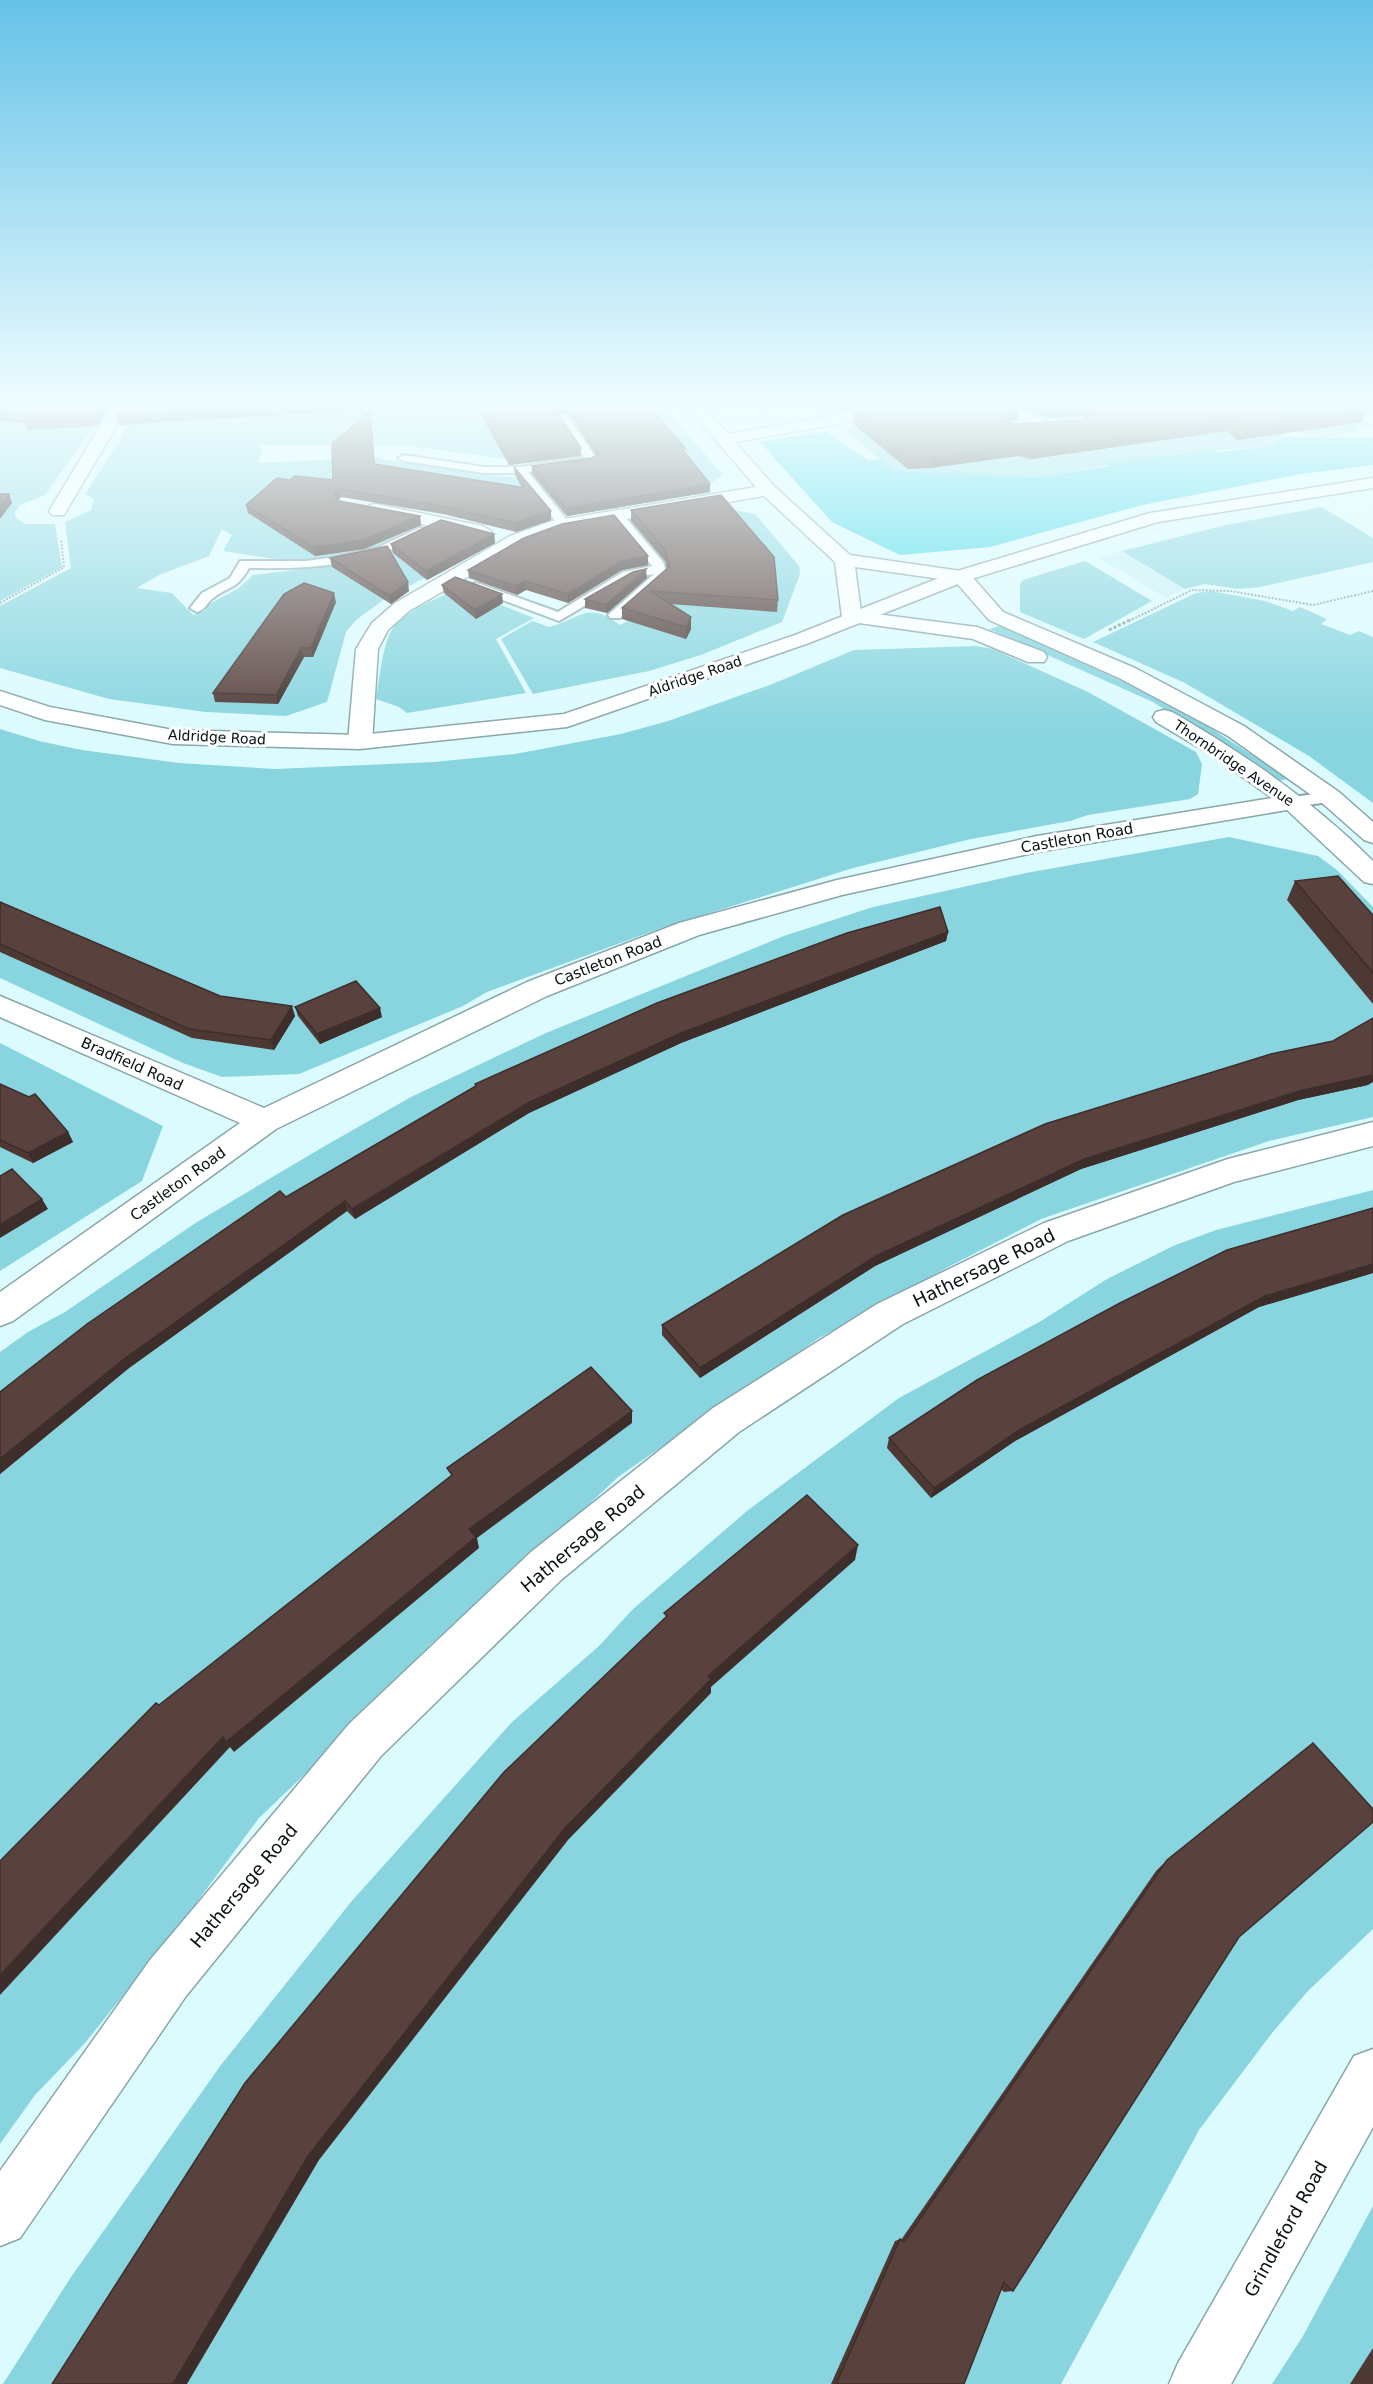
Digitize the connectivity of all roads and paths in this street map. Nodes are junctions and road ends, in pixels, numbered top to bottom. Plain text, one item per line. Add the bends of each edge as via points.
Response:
1 (58, 514) edge
2 (406, 514) edge
3 (556, 514) edge
4 (615, 514) edge
5 (616, 514) edge
6 (794, 514) edge
7 (1172, 514) edge
8 (441, 521) junction
9 (564, 524) junction
10 (517, 540) junction
11 (844, 560) junction
12 (659, 569) junction
13 (961, 576) junction
14 (451, 579) junction
15 (1373, 591) edge
16 (0, 603) edge
17 (197, 608) dead end
18 (615, 615) dead end
19 (996, 616) junction
20 (852, 617) junction
21 (977, 633) junction
22 (1074, 648) junction
23 (0, 698) edge
24 (360, 742) junction
25 (1330, 797) junction
26 (1293, 802) junction
27 (1373, 835) edge
28 (1373, 876) edge
29 (0, 1006) edge
30 (265, 1121) junction
31 (1373, 1134) edge
32 (0, 1311) edge
33 (1373, 2075) edge
34 (0, 2218) edge
35 (1198, 2384) edge

1 - 16 path via 64,567
2 - 8 street
3 - 9 lane
4 - 9 street
5 - 12 lane
6 - 11 street
7 - 13 street, Aldridge Road
8 - 10 street
8 - 17 lane via 383,550 335,561 306,565 245,564 235,581 207,596
9 - 10 street
10 - 14 street
11 - 13 street
11 - 20 street
12 - 14 lane via 628,575 559,617
12 - 18 lane via 662,577
13 - 19 street, Thornbridge Avenue
13 - 20 street, Aldridge Road
14 - 24 street via 402,607 379,627 367,649
15 - 22 path via 1314,606 1230,591 1192,590
19 - 21 street via 979,621
19 - 22 street, Thornbridge Avenue
20 - 21 street, Thornbridge Avenue
20 - 24 street, Aldridge Road via 802,639 567,720
21 - 26 street, Thornbridge Avenue via 1128,696 1202,739
22 - 25 street, Thornbridge Avenue via 1236,731
23 - 24 street, Aldridge Road via 45,713 173,736
25 - 26 lane
25 - 27 street, Thornbridge Avenue
26 - 28 street, Thornbridge Avenue via 1335,835
26 - 30 street, Castleton Road via 1036,844 837,888 689,929 537,989
29 - 30 street, Bradfield Road
30 - 32 street, Castleton Road
31 - 34 street, Hathersage Road via 1228,1171 1056,1232 890,1314 726,1420 546,1566 365,1740 168,1978
33 - 35 street, Grindleford Road

